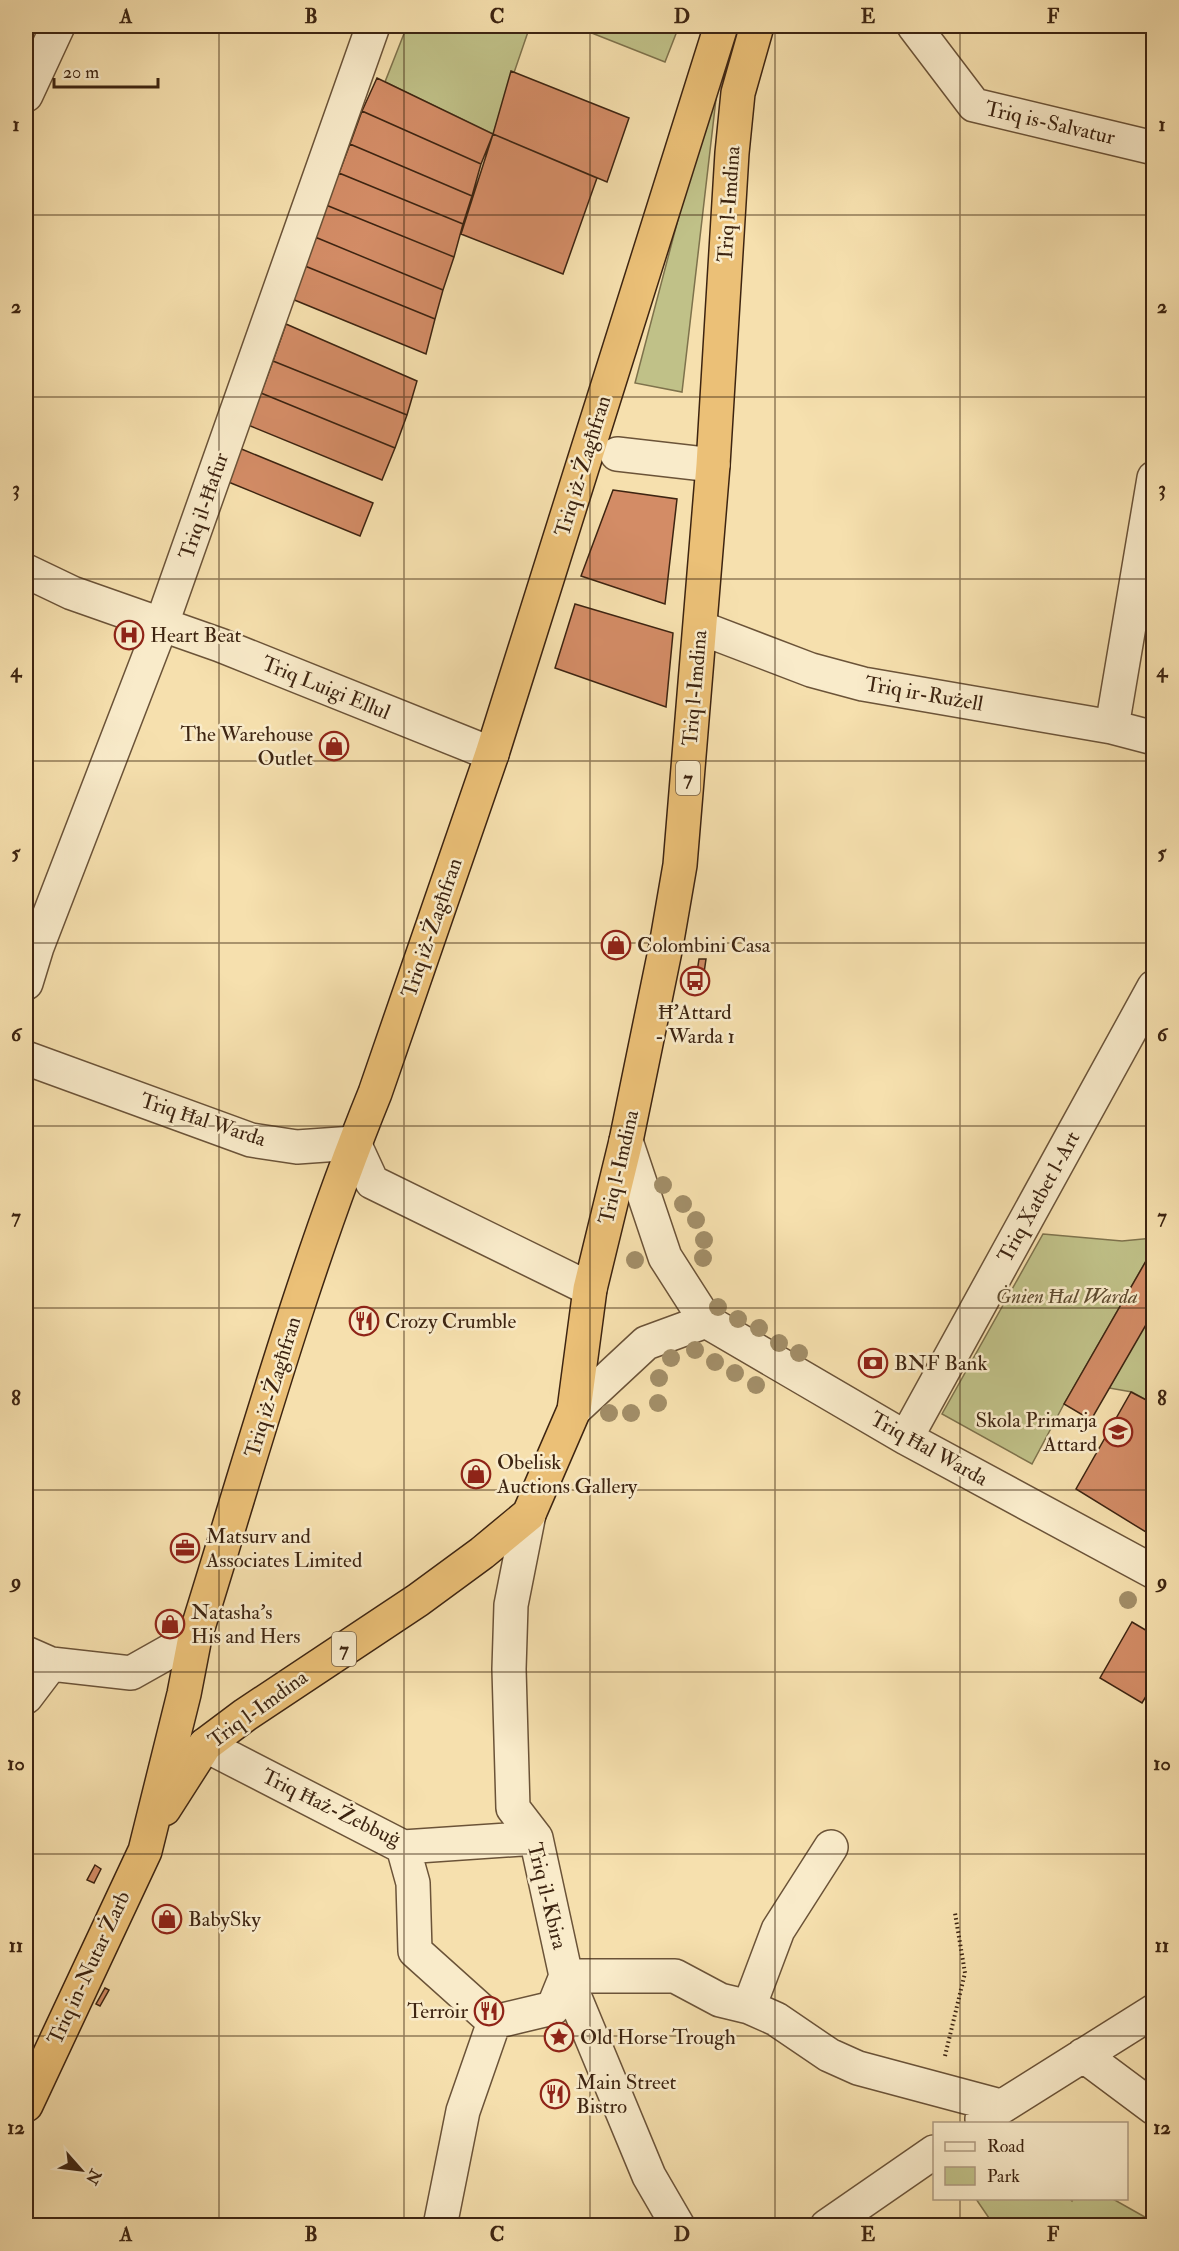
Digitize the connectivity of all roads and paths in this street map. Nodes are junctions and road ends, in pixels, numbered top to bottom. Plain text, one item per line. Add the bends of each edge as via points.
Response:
1 (58, 26) edge
2 (373, 26) edge
3 (721, 26) edge
4 (757, 26) edge
5 (914, 26) edge
6 (26, 95) edge
7 (1154, 148) edge
8 (617, 454) dead end
9 (713, 465) junction
10 (1154, 478) edge
11 (26, 571) edge
12 (162, 623) junction
13 (701, 628) junction
14 (1112, 727) junction
15 (1154, 738) edge
16 (492, 754) junction
17 (26, 983) edge
18 (1154, 987) edge
19 (26, 1058) edge
20 (626, 1140) junction
21 (354, 1143) junction
22 (590, 1289) junction
23 (706, 1321) junction
24 (574, 1410) junction
25 (906, 1438) junction
26 (529, 1514) junction
27 (1154, 1572) edge
28 (195, 1637) junction
29 (38, 1659) edge
30 (26, 1697) edge
31 (205, 1745) junction
32 (536, 1838) junction
33 (148, 1841) junction
34 (403, 1847) junction
35 (831, 1847) dead end
36 (955, 1913) dead end
37 (566, 1976) junction
38 (749, 2007) junction
39 (1154, 2011) edge
40 (494, 2022) junction
41 (1083, 2055) junction
42 (937, 2090) junction
43 (26, 2105) edge
44 (1154, 2108) edge
45 (988, 2115) edge
46 (933, 2153) edge
47 (672, 2223) edge
48 (440, 2226) edge
49 (827, 2226) edge

1 - 6 street
2 - 12 street, Triq il-Ħafur
3 - 16 highway, Triq iż-Żagħfran
4 - 9 highway, Triq l-Imdina / 7 via 737,103
5 - 7 street, Triq is-Salvatur via 974,105
8 - 9 street
9 - 13 highway, Triq l-Imdina / 7
10 - 14 street
11 - 12 street, Triq Luigi Ellul via 72,593
12 - 16 street, Triq Luigi Ellul
12 - 17 street, Triq il-Ħafur
13 - 14 street, Triq ir-Rużell via 811,670 863,684
13 - 20 highway, Triq l-Imdina / 7 via 680,865
14 - 15 street, Triq ir-Rużell
16 - 21 highway, Triq iż-Żagħfran via 375,1093
18 - 25 street, Triq Xatbet l-Art
19 - 21 street, Triq Ħal Warda via 251,1140 297,1147
20 - 22 highway, Triq l-Imdina / 7
20 - 23 street, Triq Ħal Warda via 665,1257
21 - 22 street via 372,1182
21 - 28 highway, Triq iż-Żagħfran
22 - 24 highway, Triq l-Imdina / 7
23 - 24 street via 646,1343
23 - 25 street, Triq Ħal Warda
24 - 26 highway, Triq l-Imdina / 7
25 - 27 street, Triq Ħal Warda
26 - 31 highway, Triq l-Imdina / 7 via 418,1600
26 - 32 street, Triq il-Kbira via 511,1605 510,1714 513,1808
28 - 29 street via 131,1673
28 - 33 highway, Triq iż-Żagħfran
29 - 30 street
31 - 33 highway, Triq l-Imdina / 7
31 - 34 street, Triq Ħaż-Żebbuġ
32 - 34 street, Triq Ħaż-Żebbuġ
32 - 37 street, Triq il-Kbira
33 - 43 highway, Triq in-Nutar Żarb
34 - 40 street via 413,1883 415,1951
35 - 38 street via 777,1930
36 - 42 path via 965,1973
37 - 38 street via 675,1976 720,2000
37 - 40 street via 554,2008
37 - 47 street, Triq il-Kbira
38 - 42 street via 858,2068
39 - 41 street
40 - 48 street via 463,2111
41 - 44 street
41 - 45 street
42 - 45 street
46 - 49 street

